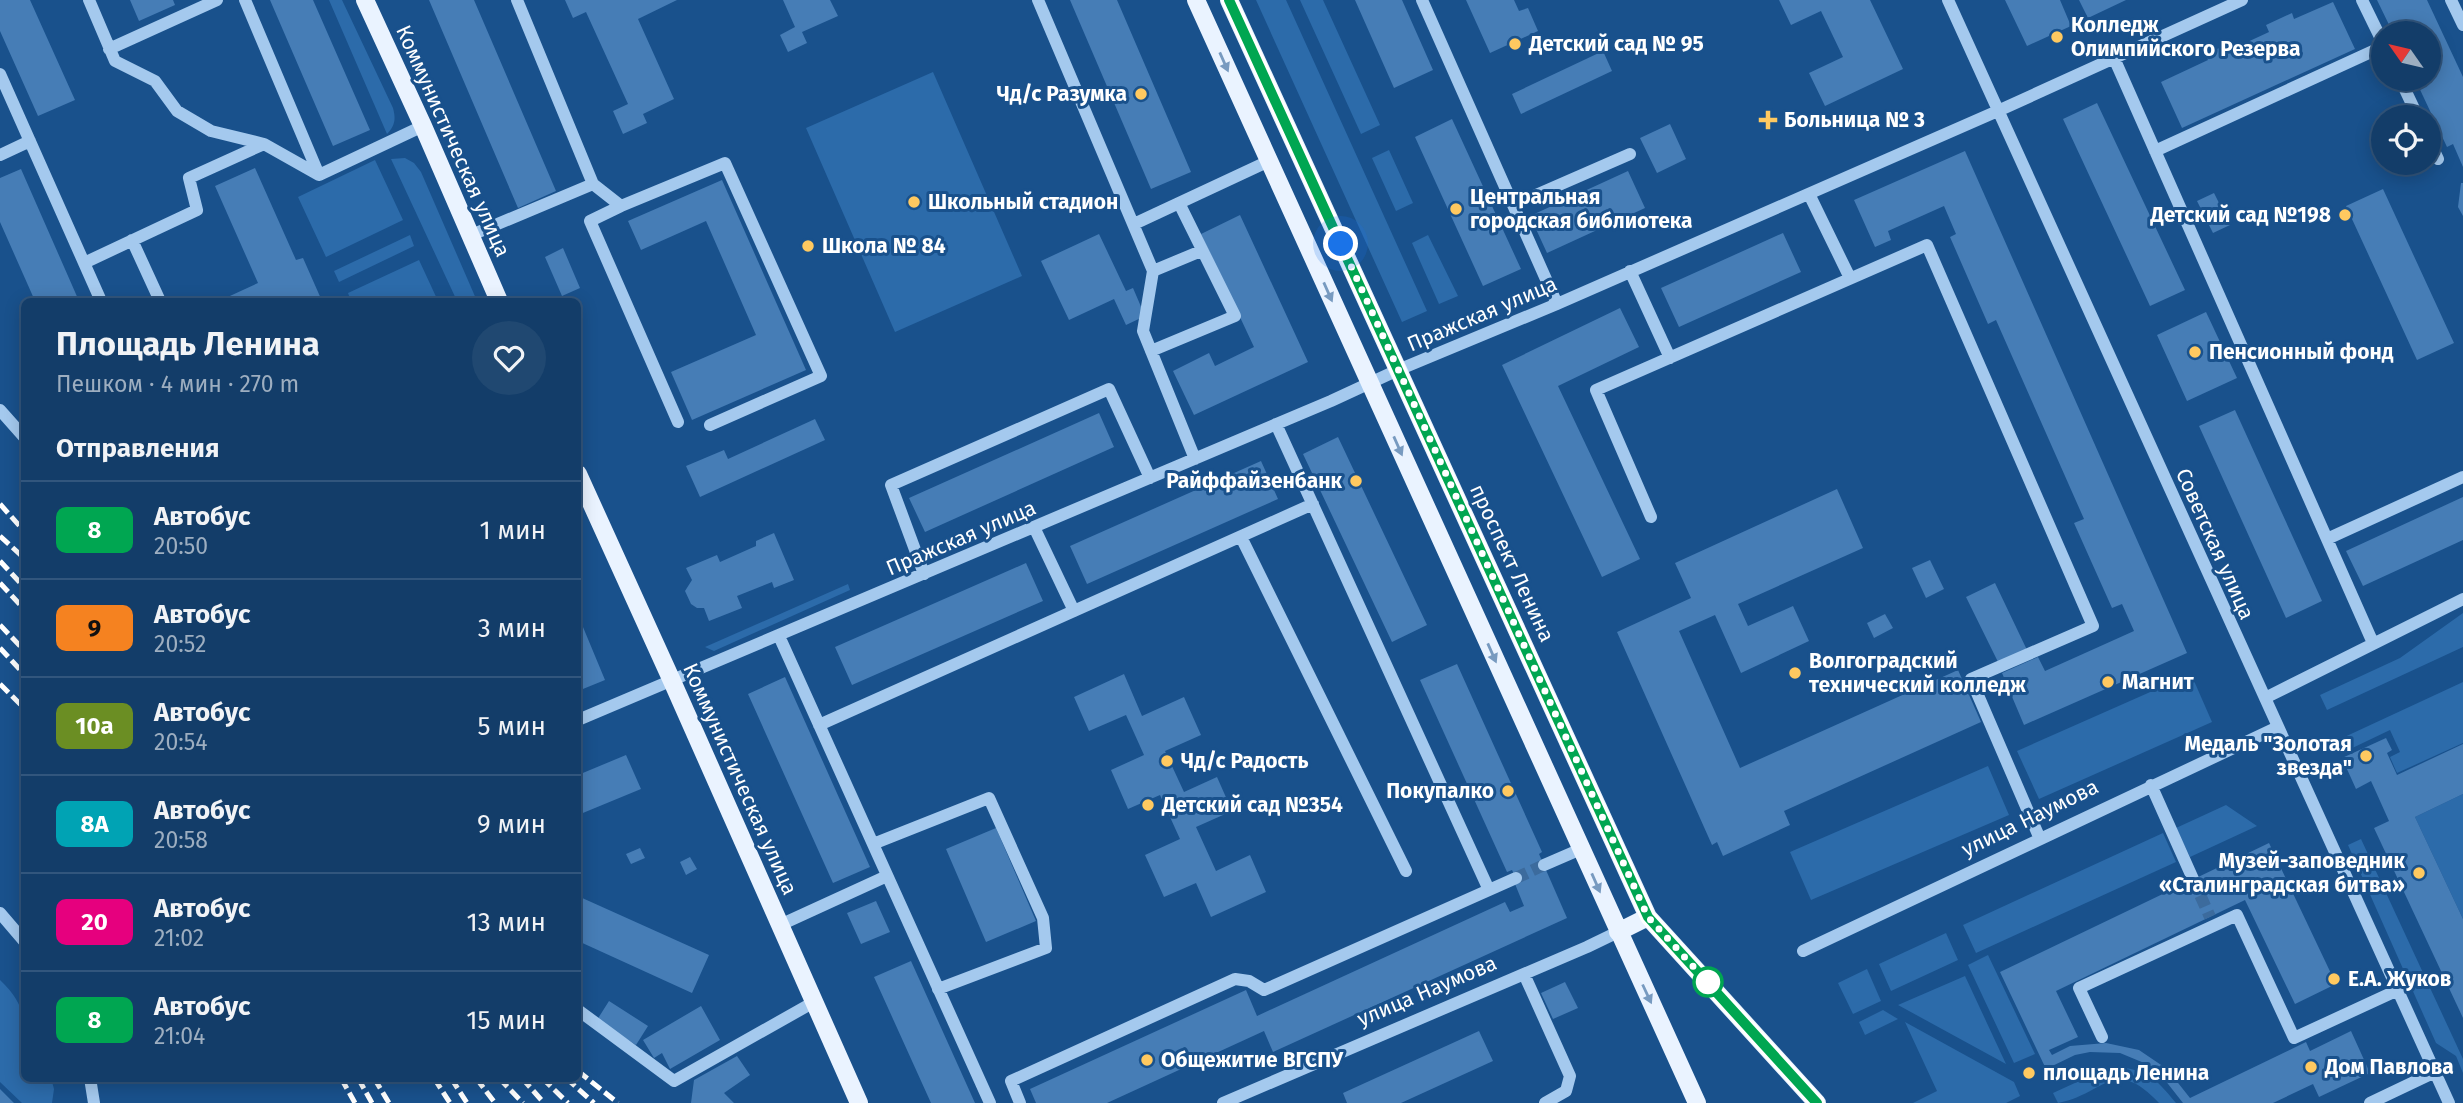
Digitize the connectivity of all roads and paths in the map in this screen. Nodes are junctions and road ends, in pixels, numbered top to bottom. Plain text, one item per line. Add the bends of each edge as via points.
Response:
1 (89, 0) edge
2 (217, 0) edge
3 (245, 0) edge
4 (365, 0) edge
5 (517, 0) edge
6 (1038, 0) edge
7 (1196, 0) edge
8 (1229, 0) edge
9 (1422, 0) edge
10 (1948, 0) edge
11 (2242, 0) edge
12 (2362, 0) edge
13 (2451, 0) edge
14 (2372, 21) edge
15 (2463, 25) edge
16 (108, 49) junction
17 (2371, 52) edge
18 (2114, 58) junction
19 (0, 74) edge
20 (2000, 110) junction
21 (423, 127) junction
22 (30, 141) junction
23 (264, 145) junction
24 (2155, 151) junction
25 (1630, 154) dead end
26 (0, 155) edge
27 (1269, 161) junction
28 (319, 175) junction
29 (593, 184) junction
30 (1809, 194) junction
31 (1179, 203) junction
32 (1513, 205) junction
33 (621, 206) junction
34 (1134, 224) junction
35 (469, 236) junction
36 (132, 240) junction
37 (1201, 251) junction
38 (84, 263) junction
39 (1153, 271) junction
40 (1630, 271) junction
41 (1850, 278) junction
42 (100, 298) edge
43 (159, 298) edge
44 (498, 298) edge
45 (1557, 304) junction
46 (1151, 351) junction
47 (1670, 358) junction
48 (1398, 370) junction
49 (1370, 384) junction
50 (0, 410) edge
51 (678, 422) dead end
52 (710, 425) dead end
53 (1276, 425) junction
54 (21, 434) edge
55 (1195, 459) junction
56 (2463, 477) edge
57 (1150, 478) junction
58 (581, 481) edge
59 (1313, 504) junction
60 (1651, 517) dead end
61 (1034, 527) junction
62 (1241, 537) junction
63 (2327, 539) junction
64 (925, 574) junction
65 (2463, 599) edge
66 (1074, 611) junction
67 (779, 636) junction
68 (2373, 643) junction
69 (672, 681) junction
70 (2265, 698) junction
71 (581, 719) edge
72 (819, 725) junction
73 (2278, 727) junction
74 (2151, 786) junction
75 (2040, 839) junction
76 (873, 844) junction
77 (1581, 849) junction
78 (1544, 865) tunnel mouth
79 (1406, 871) dead end
80 (887, 876) junction
81 (1516, 878) tunnel mouth
82 (2193, 880) tunnel mouth
83 (1489, 890) junction
84 (0, 913) edge
85 (1648, 917) junction
86 (780, 925) junction
87 (1618, 932) junction
88 (21, 938) edge
89 (1803, 951) dead end
90 (1524, 974) junction
91 (939, 989) junction
92 (2398, 990) junction
93 (814, 1002) junction
94 (581, 1012) edge
95 (2102, 1037) dead end
96 (2435, 1072) junction
97 (91, 1082) edge
98 (94, 1103) edge
99 (859, 1103) edge
100 (990, 1103) edge
101 (1020, 1103) edge
102 (1223, 1103) edge
103 (1545, 1103) edge
104 (1697, 1103) edge
105 (1818, 1103) edge
106 (2370, 1103) edge
107 (2449, 1103) edge

1 - 16 street
2 - 16 street
3 - 28 street
4 - 21 main road, Коммунистическая улица
5 - 29 street
6 - 34 street
7 -> 27 main road
8 - 48 main road, проспект Ленина
9 - 32 street
10 - 20 street, Советская улица
11 - 18 street, Пражская улица
12 - 14 street
13 - 15 street
16 - 23 street via 115,61 155,81 177,111 211,131
17 - 24 street
18 - 20 street, Пражская улица
18 - 24 street
19 - 22 street
20 - 30 street, Пражская улица
20 - 70 street, Советская улица
21 - 28 street
21 - 35 main road, Коммунистическая улица
22 - 26 street
22 - 38 street
23 - 28 street
23 - 36 street via 189,178 197,210
24 - 63 street
25 - 32 street
27 - 31 street
27 -> 49 main road
29 - 33 street
29 - 35 street
30 - 40 street, Пражская улица
30 - 41 street
31 - 34 street
31 - 37 street
32 - 45 street
33 - 51 street via 590,221
33 - 52 street via 725,163 821,376
34 - 39 street
35 - 44 main road, Коммунистическая улица
36 - 38 street
36 - 43 street
37 - 39 street
37 - 46 street via 1234,316
38 - 42 street
39 - 46 street via 1143,331
40 - 45 street, Пражская улица
40 - 47 street
41 - 47 street
41 - 75 street via 1927,245 2092,626 1971,679
45 - 48 street, Пражская улица
46 - 55 street
47 - 60 street via 1596,390
48 - 49 street, Пражская улица
48 - 85 main road, проспект Ленина
49 - 53 street, Пражская улица
49 -> 77 main road
50 - 54 street
53 - 55 street, Пражская улица
53 - 59 street
55 - 57 street, Пражская улица
56 - 63 street
57 - 61 street, Пражская улица
57 - 64 street via 1109,389 891,485
58 - 69 main road, Коммунистическая улица
59 - 62 street
59 - 83 street
61 - 64 street, Пражская улица
61 - 66 street
62 - 66 street
62 - 79 street
63 - 68 street
64 - 67 street, Пражская улица
65 - 68 street
66 - 72 street
67 - 69 street, Пражская улица
67 - 72 street
68 - 70 street
69 - 71 street, Пражская улица
69 - 86 main road, Коммунистическая улица
70 - 73 street, Советская улица
72 - 76 street
73 - 74 street, улица Наумова
73 - 92 street, Советская улица
74 - 75 street, улица Наумова
74 - 82 street
75 - 89 street, улица Наумова
76 - 80 street
76 - 91 street via 989,798 1043,918 1046,948
77 - 78 street
77 -> 87 main road
80 - 86 street
80 - 91 street
81 - 83 street
83 - 101 street via 1264,990 1235,979 1210,990 1011,1081
84 - 88 street
85 - 87 main road, улица Наумова
85 - 105 main road, проспект Ленина
86 - 93 main road, Коммунистическая улица
87 - 90 street, улица Наумова
87 -> 104 main road
90 - 102 street, улица Наумова
90 - 103 street via 1570,1076 1566,1091
91 - 100 street
92 - 95 street via 2294,1038 2237,915 2212,921 2079,988
92 - 96 street, Советская улица
93 - 94 street via 674,1081
93 - 99 main road, Коммунистическая улица
96 - 106 street
96 - 107 street, Советская улица
97 - 98 street

